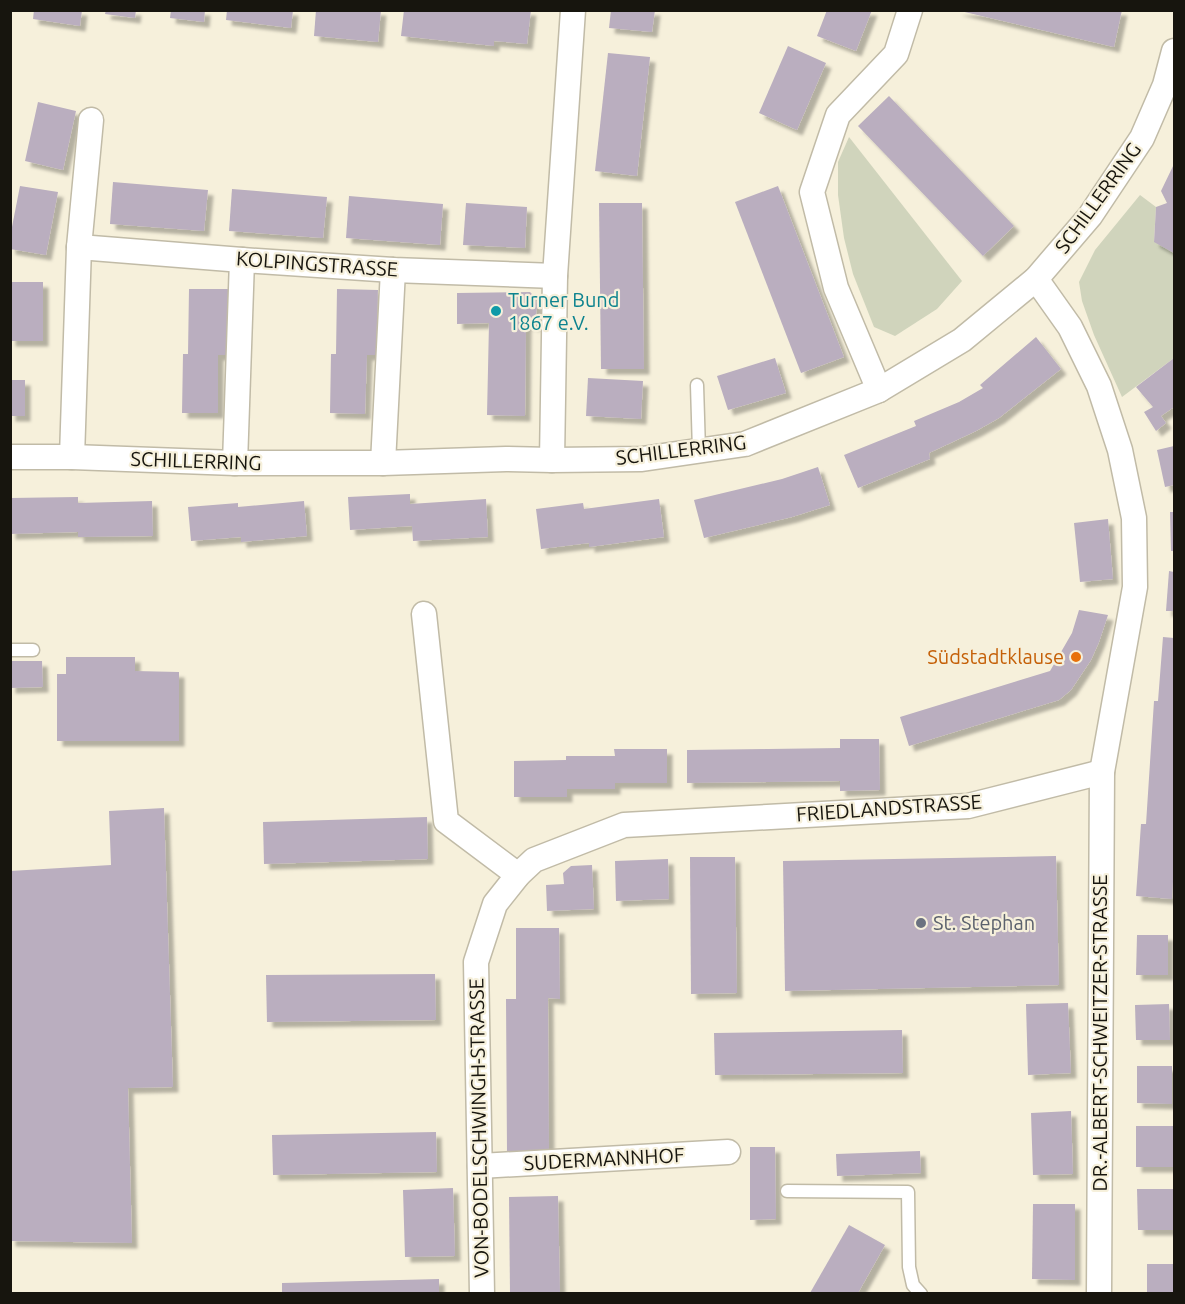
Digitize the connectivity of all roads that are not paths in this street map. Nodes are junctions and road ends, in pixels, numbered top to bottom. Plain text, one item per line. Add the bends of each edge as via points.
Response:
1 (573, 10) edge
2 (910, 10) edge
3 (1174, 51) edge
4 (1170, 89) edge
5 (91, 120) dead end
6 (79, 247) junction
7 (242, 260) junction
8 (393, 270) junction
9 (555, 276) junction
10 (1036, 279) junction
11 (697, 385) dead end
12 (879, 390) junction
13 (699, 451) junction
14 (10, 457) edge
15 (72, 457) junction
16 (552, 460) junction
17 (235, 463) junction
18 (383, 463) junction
19 (424, 614) dead end
20 (10, 650) edge
21 (33, 650) dead end
22 (1102, 772) junction
23 (518, 875) junction
24 (476, 962) joint
25 (728, 1152) dead end
26 (480, 1166) junction
27 (787, 1191) dead end
28 (482, 1293) edge
29 (921, 1293) edge
30 (1099, 1293) edge

1 - 9 street
2 - 12 street via 896,54 838,114 812,192 836,288
3 - 4 street, SCHILLERRING
4 - 10 street, SCHILLERRING via 1090,216
5 - 6 street
6 - 7 street, KOLPINGSTRASSE
6 - 15 street
7 - 8 street, KOLPINGSTRASSE
7 - 17 street
8 - 9 street, KOLPINGSTRASSE
8 - 18 street
9 - 16 street
10 - 12 street, SCHILLERRING via 962,340
10 - 22 street via 1070,327 1099,386 1120,450 1134,518 1135,587
11 - 13 lane
12 - 13 street, SCHILLERRING via 745,444
13 - 16 street, SCHILLERRING via 642,459
14 - 15 street, SCHILLERRING
15 - 17 street, SCHILLERRING
16 - 18 street, SCHILLERRING
17 - 18 street, SCHILLERRING
19 - 23 street via 446,822
20 - 21 lane
22 - 23 street, FRIEDLANDSTRASSE via 968,807 624,825 534,860
22 - 30 street, DR.-ALBERT-SCHWEITZER-STRASSE
23 - 24 street, FRIEDLANDSTRASSE via 495,904
24 - 26 street, VON-BODELSCHWINGH-STRASSE
25 - 26 street, SUDERMANNHOF
26 - 28 street, VON-BODELSCHWINGH-STRASSE
27 - 29 lane via 908,1192 909,1267 913,1285

